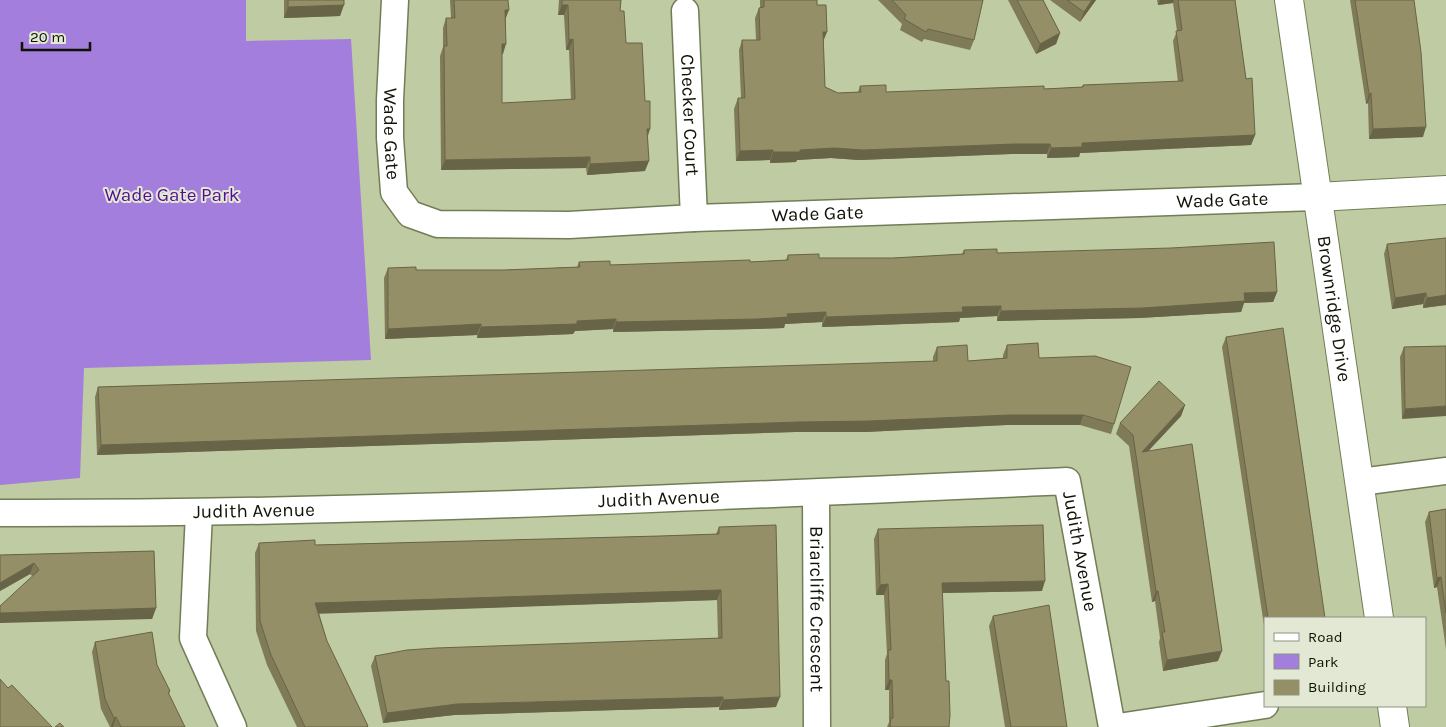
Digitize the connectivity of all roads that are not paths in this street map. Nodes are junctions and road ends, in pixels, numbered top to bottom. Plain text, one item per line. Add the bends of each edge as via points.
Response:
1 (395, 0) edge
2 (1289, 0) edge
3 (685, 11) dead end
4 (1446, 190) edge
5 (1317, 197) junction
6 (694, 218) junction
7 (1446, 470) edge
8 (1360, 482) junction
9 (816, 492) junction
10 (0, 513) edge
11 (199, 513) junction
12 (1380, 617) edge
13 (1264, 705) edge
14 (1392, 707) edge
15 (233, 727) edge
16 (817, 727) edge
17 (1112, 727) edge
18 (1118, 727) edge
19 (1396, 727) edge

1 - 6 street, Wade Gate via 390,138 394,192 410,214 438,224 569,225
2 - 5 street, Brownridge Drive
3 - 6 street, Checker Court
4 - 5 street, Wade Gate
5 - 6 street, Wade Gate
5 - 8 street, Brownridge Drive
7 - 8 street
8 - 12 street, Brownridge Drive
9 - 11 street, Judith Avenue
9 - 16 street, Briarcliffe Crescent
9 - 17 street, Judith Avenue via 1067,481
10 - 11 street, Judith Avenue
11 - 15 street via 193,638
13 - 18 street
14 - 19 street

